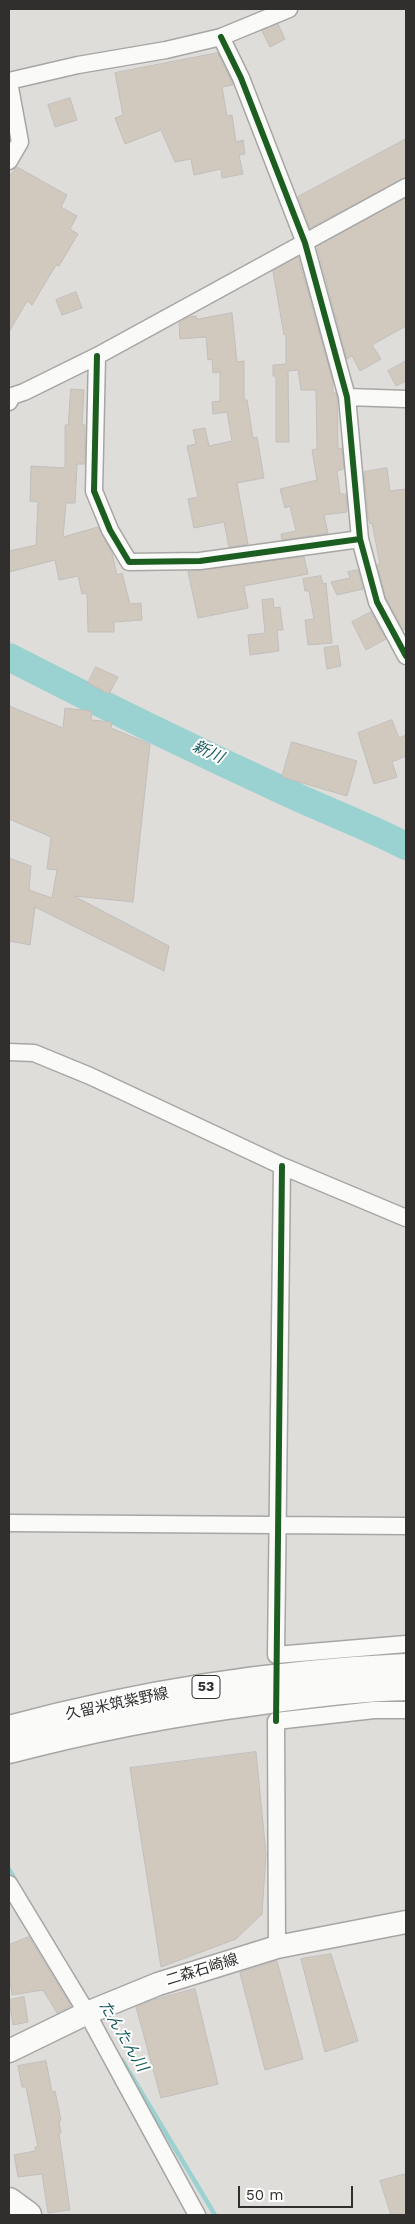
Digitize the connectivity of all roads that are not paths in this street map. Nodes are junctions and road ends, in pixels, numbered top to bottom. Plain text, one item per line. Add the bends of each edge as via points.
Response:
1 (289, 9) edge
2 (221, 37) junction
3 (9, 81) edge
4 (9, 161) edge
5 (406, 187) edge
6 (305, 243) junction
7 (96, 356) junction
8 (10, 397) edge
9 (348, 397) junction
10 (406, 399) edge
11 (360, 539) junction
12 (406, 656) edge
13 (9, 1052) edge
14 (282, 1166) junction
15 (406, 1218) edge
16 (9, 1523) edge
17 (279, 1525) junction
18 (406, 1526) edge
19 (406, 1644) edge
20 (406, 1667) edge
21 (406, 1687) edge
22 (406, 1710) edge
23 (9, 1729) edge
24 (9, 1750) edge
25 (9, 1884) edge
26 (406, 1922) edge
27 (277, 1947) junction
28 (87, 2013) junction
29 (9, 2051) edge
30 (9, 2201) edge
31 (28, 2215) edge
32 (197, 2215) edge

1 - 2 street
2 - 3 street
2 - 6 street via 241,78
3 - 4 street via 20,142
5 - 6 street
6 - 7 street
6 - 9 street
7 - 8 street
7 - 11 street via 94,491 110,530 130,562 200,561
9 - 10 street
9 - 11 street
11 - 12 street via 377,602
13 - 14 street via 34,1053
14 - 15 street
14 - 17 street
16 - 17 street
17 - 18 street
17 - 19 street via 276,1655
20 - 23 main road, 久留米筑紫野線 / 53 via 301,1673 213,1686 140,1698
21 - 24 main road, 久留米筑紫野線 / 53 via 305,1695 188,1711
22 - 27 street via 276,1722
25 - 28 street
26 - 27 main road, 二森石崎線
27 - 28 main road, 二森石崎線 via 158,1984
28 - 29 main road, 二森石崎線
28 - 32 street
30 - 31 main road

